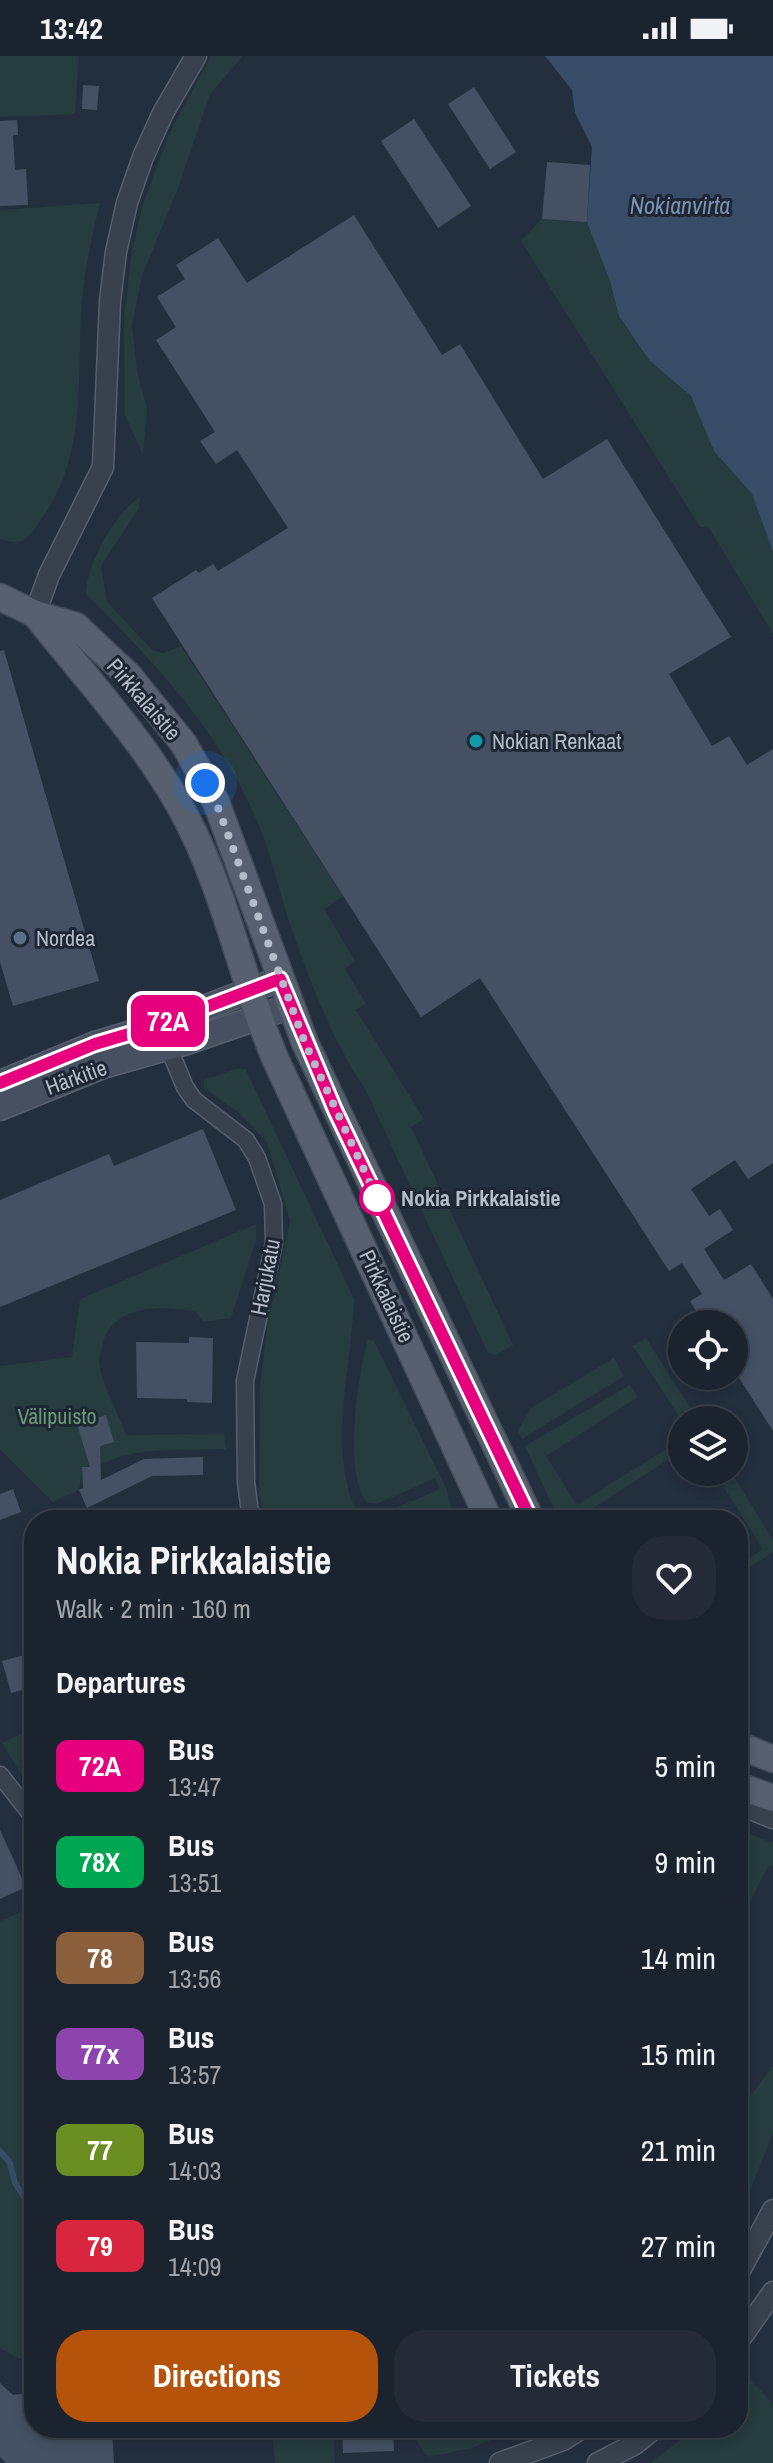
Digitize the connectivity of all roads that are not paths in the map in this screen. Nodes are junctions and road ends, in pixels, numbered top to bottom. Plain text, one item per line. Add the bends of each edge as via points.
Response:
1 (196, 56) edge
2 (0, 597) edge
3 (35, 614) junction
4 (280, 979) junction
5 (248, 991) junction
6 (291, 1006) junction
7 (258, 1017) junction
8 (164, 1036) junction
9 (0, 1083) edge
10 (0, 1108) edge
11 (250, 1510) edge
12 (484, 1510) edge
13 (526, 1510) edge
14 (748, 1749) edge
15 (773, 1759) edge
16 (0, 1775) edge
17 (748, 1789) edge
18 (773, 1798) edge
19 (24, 1805) edge
20 (748, 1808) edge
21 (773, 1818) edge
22 (773, 2210) edge
23 (748, 2256) edge
24 (773, 2292) edge
25 (748, 2328) edge
26 (566, 2438) edge
27 (628, 2438) edge
28 (500, 2463) edge
29 (598, 2463) edge

1 - 3 street via 164,110 127,203 110,301 103,467
2 - 3 main road
3 - 4 main road, Pirkkalaistie via 76,626 129,676 184,744 216,802
3 - 5 main road, Pirkkalaistie via 179,805 217,892
4 - 5 main road, Härkitie
4 - 6 main road, Pirkkalaistie
5 - 7 main road, Pirkkalaistie
5 - 8 main road, Härkitie
6 - 7 main road, Härkitie
6 - 13 main road, Pirkkalaistie via 348,1138
7 - 8 main road, Härkitie
7 - 12 main road, Pirkkalaistie
8 - 9 main road, Härkitie via 95,1044
8 - 10 main road, Härkitie
8 - 11 street, Harjukatu via 194,1100 238,1133 257,1158 273,1204 274,1243 245,1381
14 - 15 main road
16 - 19 street
17 - 18 main road
20 - 21 street
22 - 23 street
24 - 25 street
26 - 28 street
27 - 29 street

